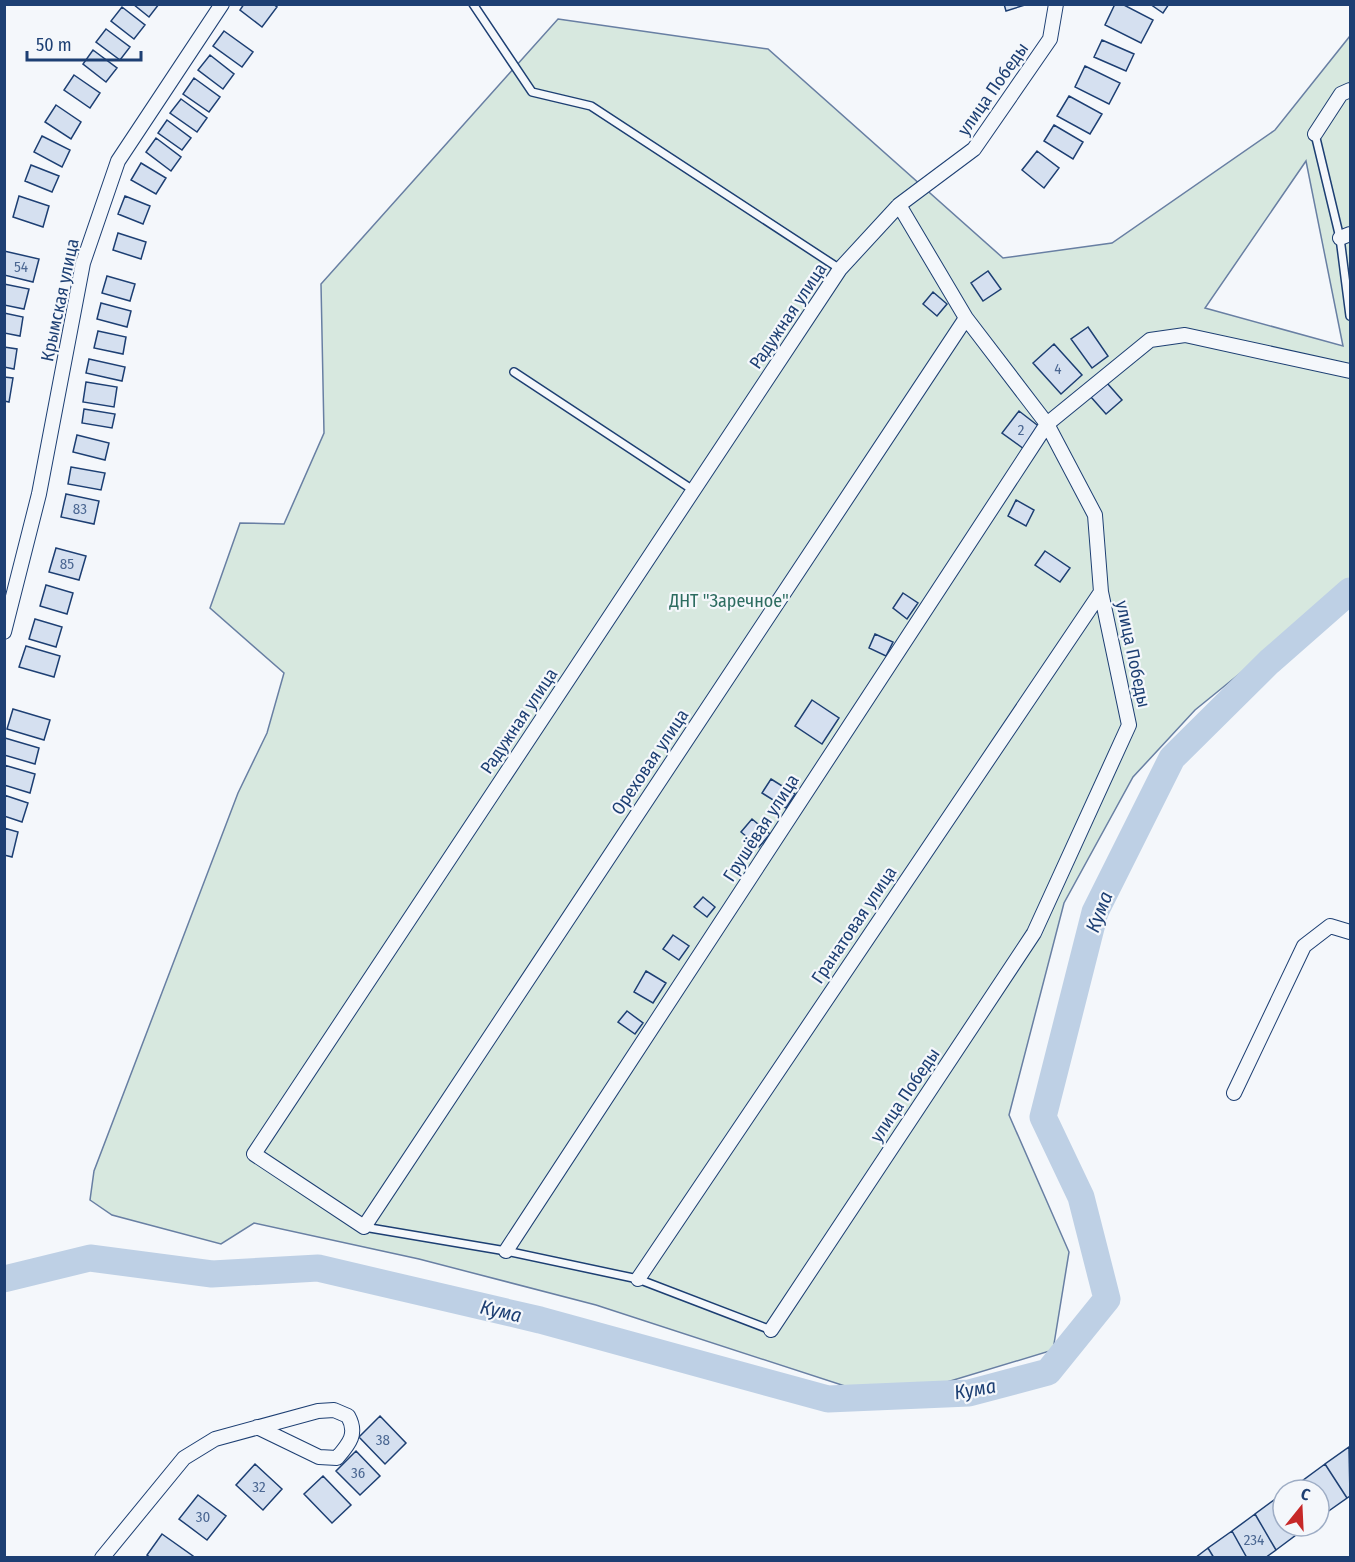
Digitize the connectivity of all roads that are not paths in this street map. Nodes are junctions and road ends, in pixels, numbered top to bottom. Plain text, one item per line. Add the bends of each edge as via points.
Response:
1 (222, 4) edge
2 (473, 4) edge
3 (1056, 4) edge
4 (1350, 90) edge
5 (1315, 134) joint
6 (899, 206) junction
7 (1345, 236) edge
8 (840, 269) junction
9 (1350, 316) edge
10 (966, 318) junction
11 (1350, 371) edge
12 (514, 372) dead end
13 (1047, 424) junction
14 (693, 490) junction
15 (1101, 592) junction
16 (4, 632) edge
17 (1350, 932) edge
18 (1234, 1093) dead end
19 (364, 1227) junction
20 (506, 1251) junction
21 (638, 1279) junction
22 (771, 1330) joint
23 (257, 1427) junction
24 (102, 1557) edge

1 - 16 street, Крымская улица via 118,161 83,263 39,494
2 - 8 lane via 532,92 591,106
3 - 6 street, улица Победы via 1050,39 974,149
4 - 5 street via 1341,94
5 - 7 lane
6 - 8 street, Радужная улица
6 - 10 street, улица Победы
7 - 9 lane
8 - 14 street, Радужная улица
10 - 13 street, улица Победы
10 - 19 street, Ореховая улица
11 - 13 street, Грушёвая улица via 1185,335 1150,340
12 - 14 lane
13 - 15 street, улица Победы via 1095,515
13 - 20 street, Грушёвая улица
14 - 19 street, Радужная улица via 254,1154
15 - 21 street, Гранатовая улица
15 - 22 street, улица Победы via 1129,724 1034,933
17 - 18 street via 1330,926 1304,946
19 - 20 lane
20 - 21 lane
21 - 22 lane
23 - 23 street via 334,1410 348,1416 354,1426 351,1442 338,1458 319,1457
23 - 24 street via 215,1439 184,1458

